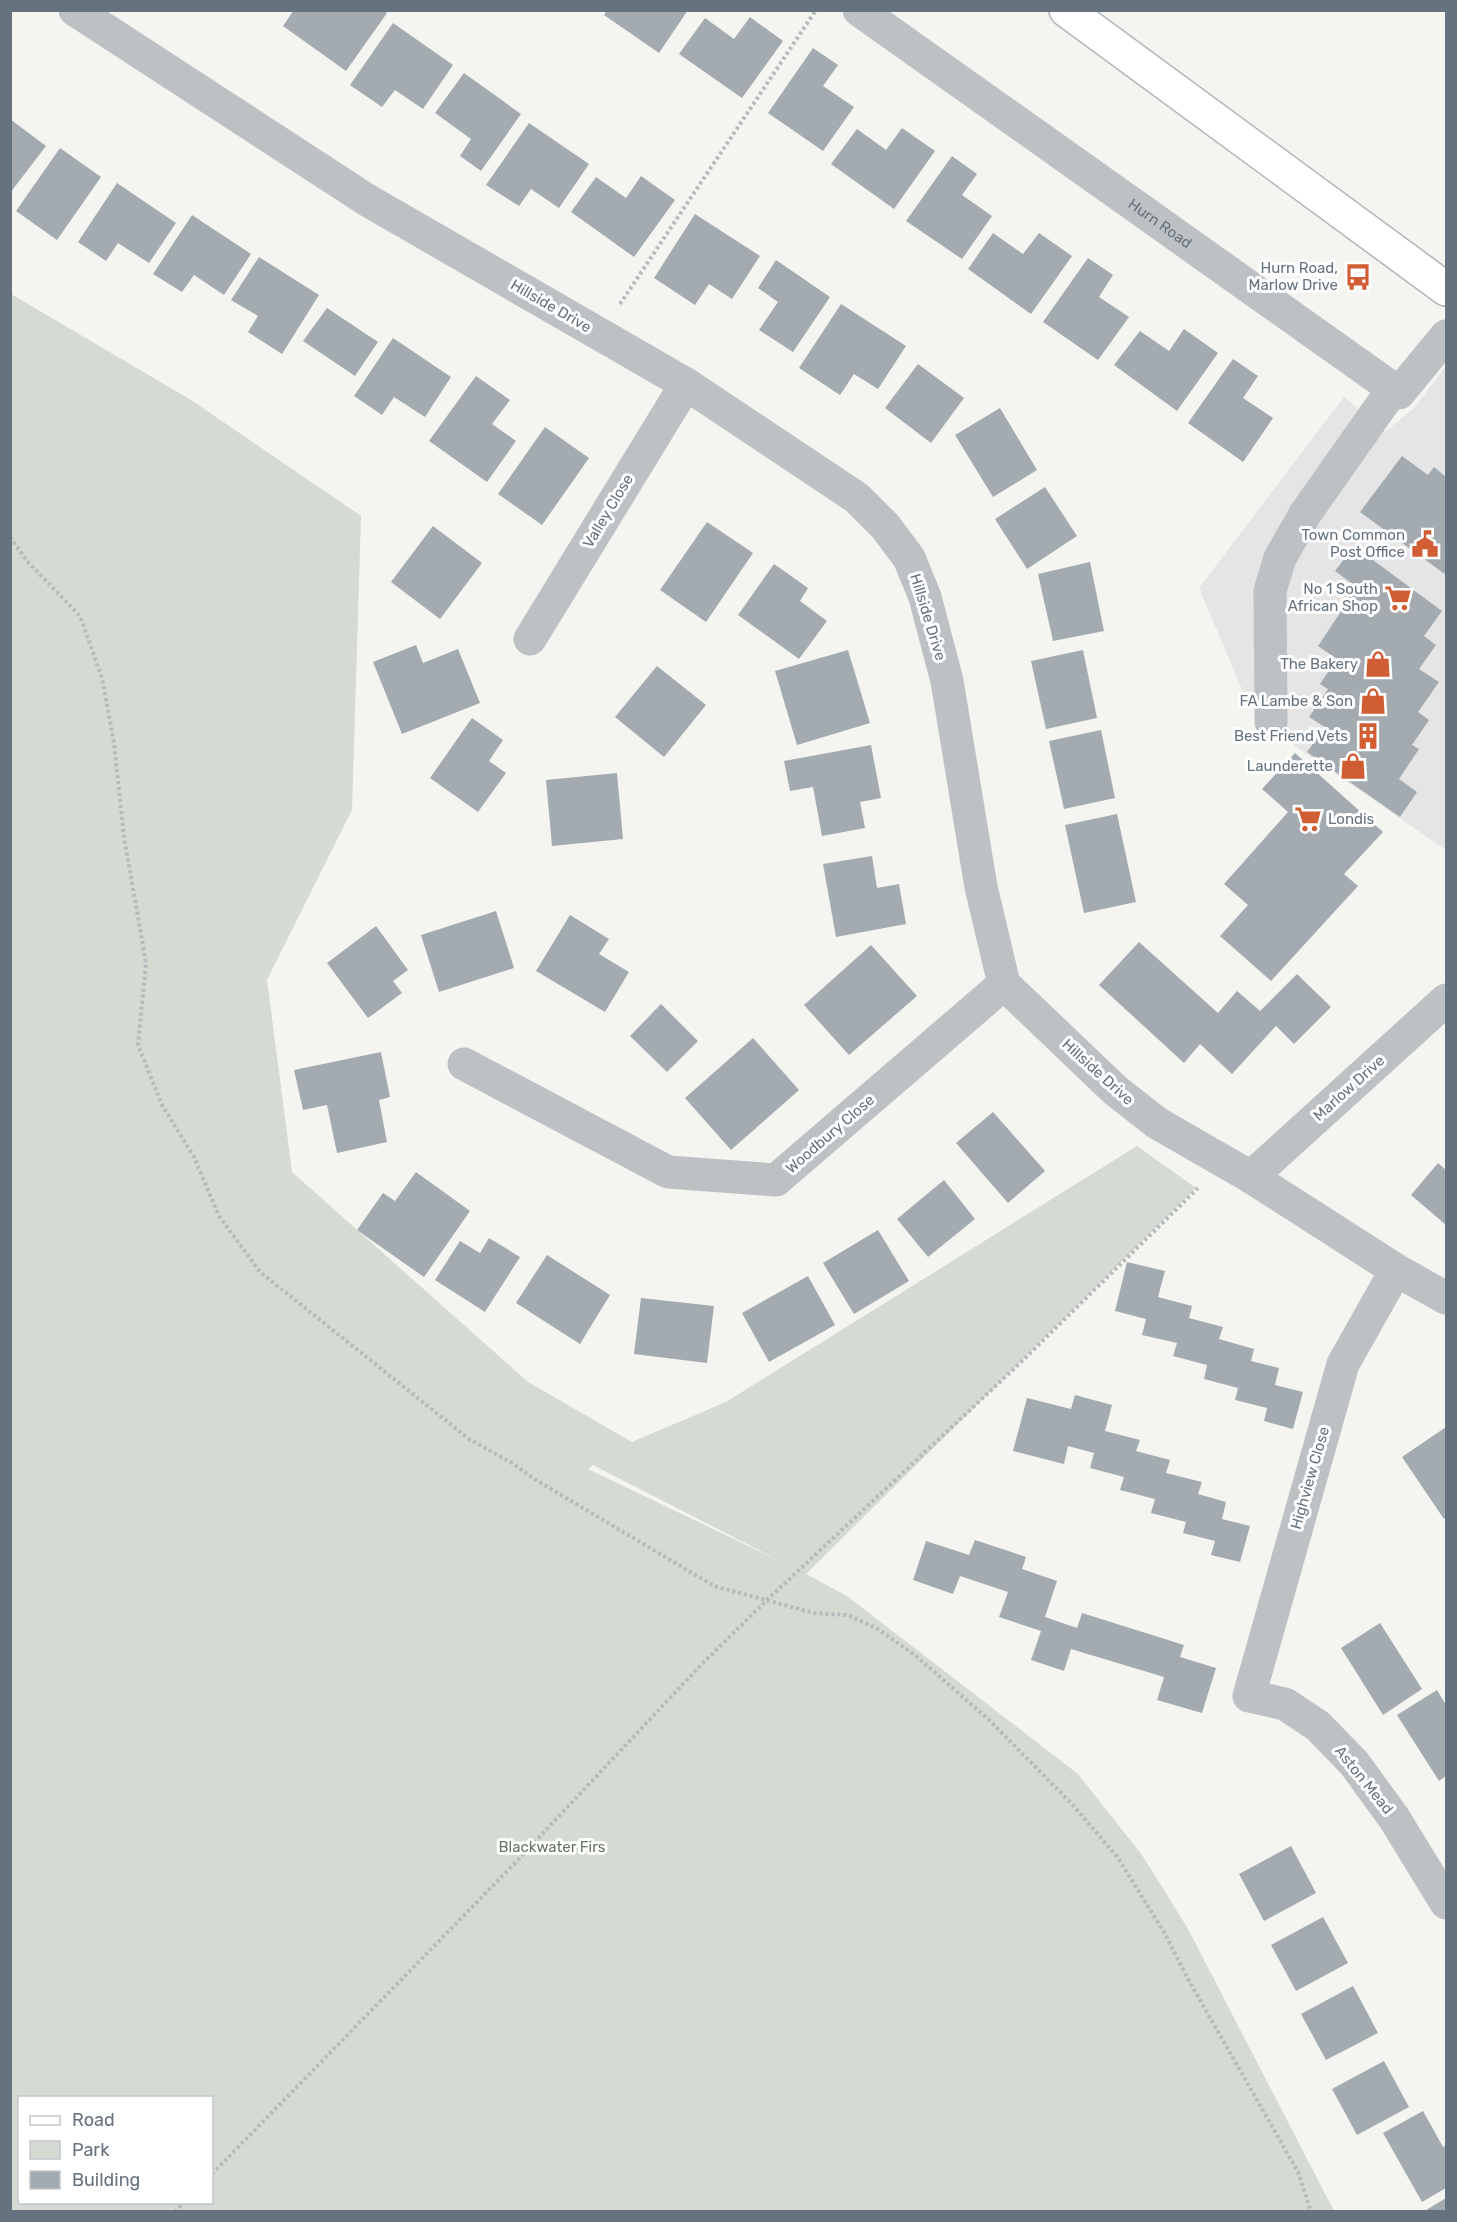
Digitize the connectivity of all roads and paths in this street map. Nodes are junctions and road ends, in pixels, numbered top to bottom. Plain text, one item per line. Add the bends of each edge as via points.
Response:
1 (75, 10) edge
2 (816, 10) edge
3 (859, 10) edge
4 (1066, 10) edge
5 (1446, 289) edge
6 (600, 334) junction
7 (1446, 336) edge
8 (686, 384) junction
9 (1393, 389) junction
10 (10, 537) edge
11 (530, 639) dead end
12 (1271, 723) dead end
13 (1004, 984) junction
14 (1446, 1000) edge
15 (464, 1064) dead end
16 (1238, 1170) junction
17 (1396, 1270) junction
18 (1446, 1298) edge
19 (766, 1600) junction
20 (1249, 1696) joint
21 (1446, 1903) edge
22 (213, 2173) edge
23 (1311, 2211) edge

1 - 6 street, Hillside Drive via 367,200
2 - 6 path
3 - 9 street, Hurn Road
4 - 5 main road
6 - 8 street, Hillside Drive
7 - 9 street via 1399,393
8 - 11 street, Valley Close
8 - 13 street, Hillside Drive via 857,498 909,558 926,597 948,681 981,887
9 - 12 street via 1305,514 1280,558 1270,591
10 - 19 path via 27,561 80,616 102,678 146,963 138,1045 162,1106 194,1157 219,1216 260,1272 469,1439 714,1587
13 - 15 street, Woodbury Close via 776,1180 668,1172
13 - 16 street, Hillside Drive via 1115,1090 1157,1123
14 - 16 street, Marlow Drive
16 - 17 street, Hillside Drive
16 - 19 path via 1018,1365
17 - 18 street, Hillside Drive
17 - 20 street, Highview Close via 1342,1364
19 - 22 path
19 - 23 path via 814,1613 848,1615 878,1629 916,1656 980,1712 1072,1804 1118,1858 1164,1932 1298,2172
20 - 21 street, Aston Mead via 1285,1704 1318,1726 1354,1763 1394,1818

